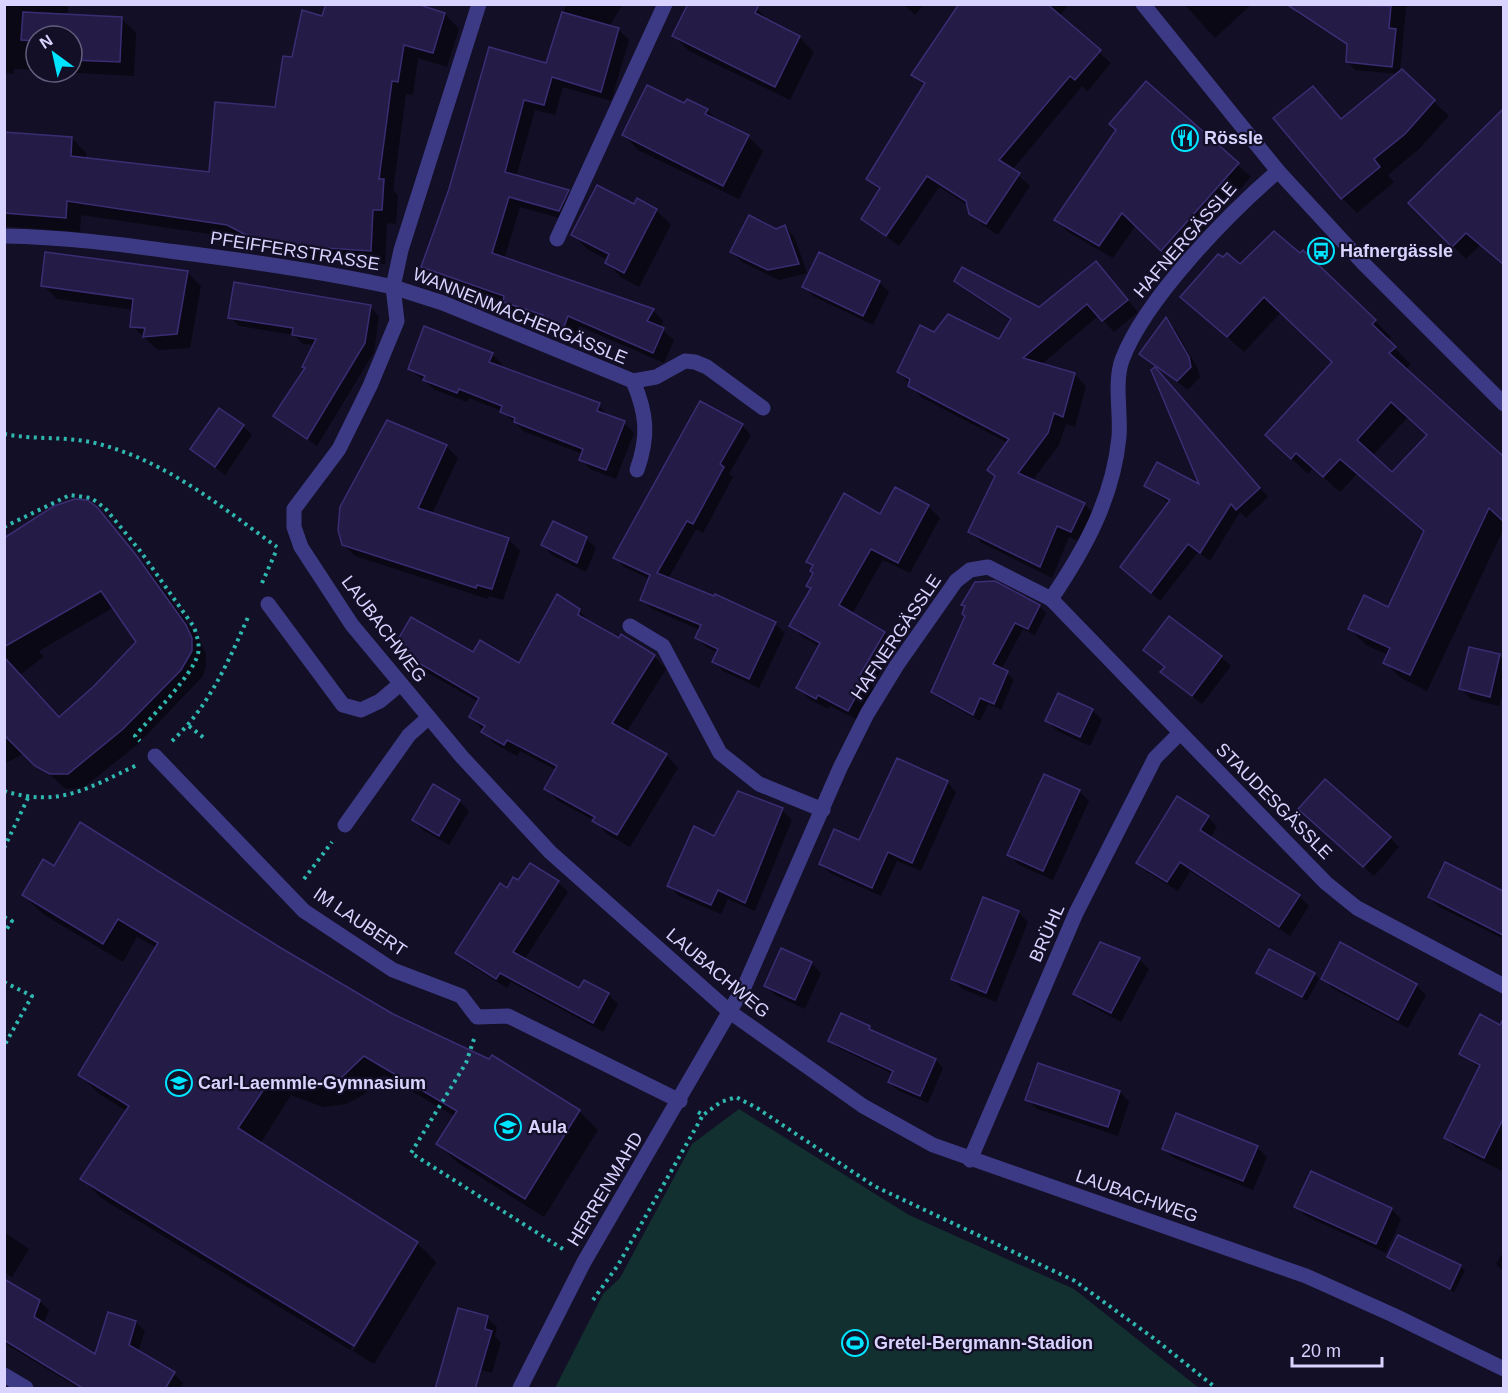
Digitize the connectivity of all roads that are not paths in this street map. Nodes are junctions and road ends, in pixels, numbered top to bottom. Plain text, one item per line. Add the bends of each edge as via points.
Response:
1 (479, 4) edge
2 (665, 4) edge
3 (1143, 4) edge
4 (1278, 171) junction
5 (4, 236) edge
6 (557, 239) dead end
7 (393, 287) junction
8 (633, 381) junction
9 (1503, 404) edge
10 (763, 408) dead end
11 (637, 470) dead end
12 (1051, 599) junction
13 (268, 604) dead end
14 (630, 626) dead end
15 (399, 684) junction
16 (428, 718) junction
17 (1179, 734) junction
18 (155, 756) road end
19 (823, 810) junction
20 (345, 825) road end
21 (1503, 986) edge
22 (730, 1012) junction
23 (680, 1101) junction
24 (970, 1160) junction
25 (1503, 1369) edge
26 (4, 1375) edge
27 (26, 1389) edge
28 (520, 1389) edge

1 - 7 street, PFEIFFERSTRASSE via 401,250
2 - 6 street
3 - 4 street
4 - 9 street
4 - 12 street, HAFNERGÄSSLE via 1247,197 1142,319 1121,362 1118,453 1108,496 1081,555
5 - 7 street, PFEIFFERSTRASSE via 58,237 221,258
7 - 8 street, WANNENMACHERGÄSSLE via 443,303
7 - 15 street, LAUBACHWEG via 397,321 339,449 294,509 294,527 301,547 352,625
8 - 10 street, WANNENMACHERGÄSSLE via 656,377 685,361 695,362
8 - 11 street, WANNENMACHERGÄSSLE via 643,405 646,444
12 - 17 street, STAUDESGÄSSLE
12 - 19 street, HAFNERGÄSSLE via 988,567 970,570 956,581 867,714
13 - 15 street via 343,705 361,710 380,701
14 - 19 street via 663,646 720,753 759,784
15 - 16 street, LAUBACHWEG
16 - 20 street via 408,735
16 - 22 street, LAUBACHWEG via 550,852
17 - 21 street, STAUDESGÄSSLE via 1326,882 1358,908
17 - 24 street, BRÜHL via 1155,758 1076,913
18 - 23 street, IM LAUBERT via 304,911 393,970 461,996 477,1017 508,1016
19 - 22 street, HAFNERGÄSSLE
22 - 23 street, HERRENMAHD
22 - 24 street, LAUBACHWEG via 863,1106 933,1145
23 - 28 street, HERRENMAHD via 584,1262
24 - 25 street, LAUBACHWEG via 1306,1276
26 - 27 street

